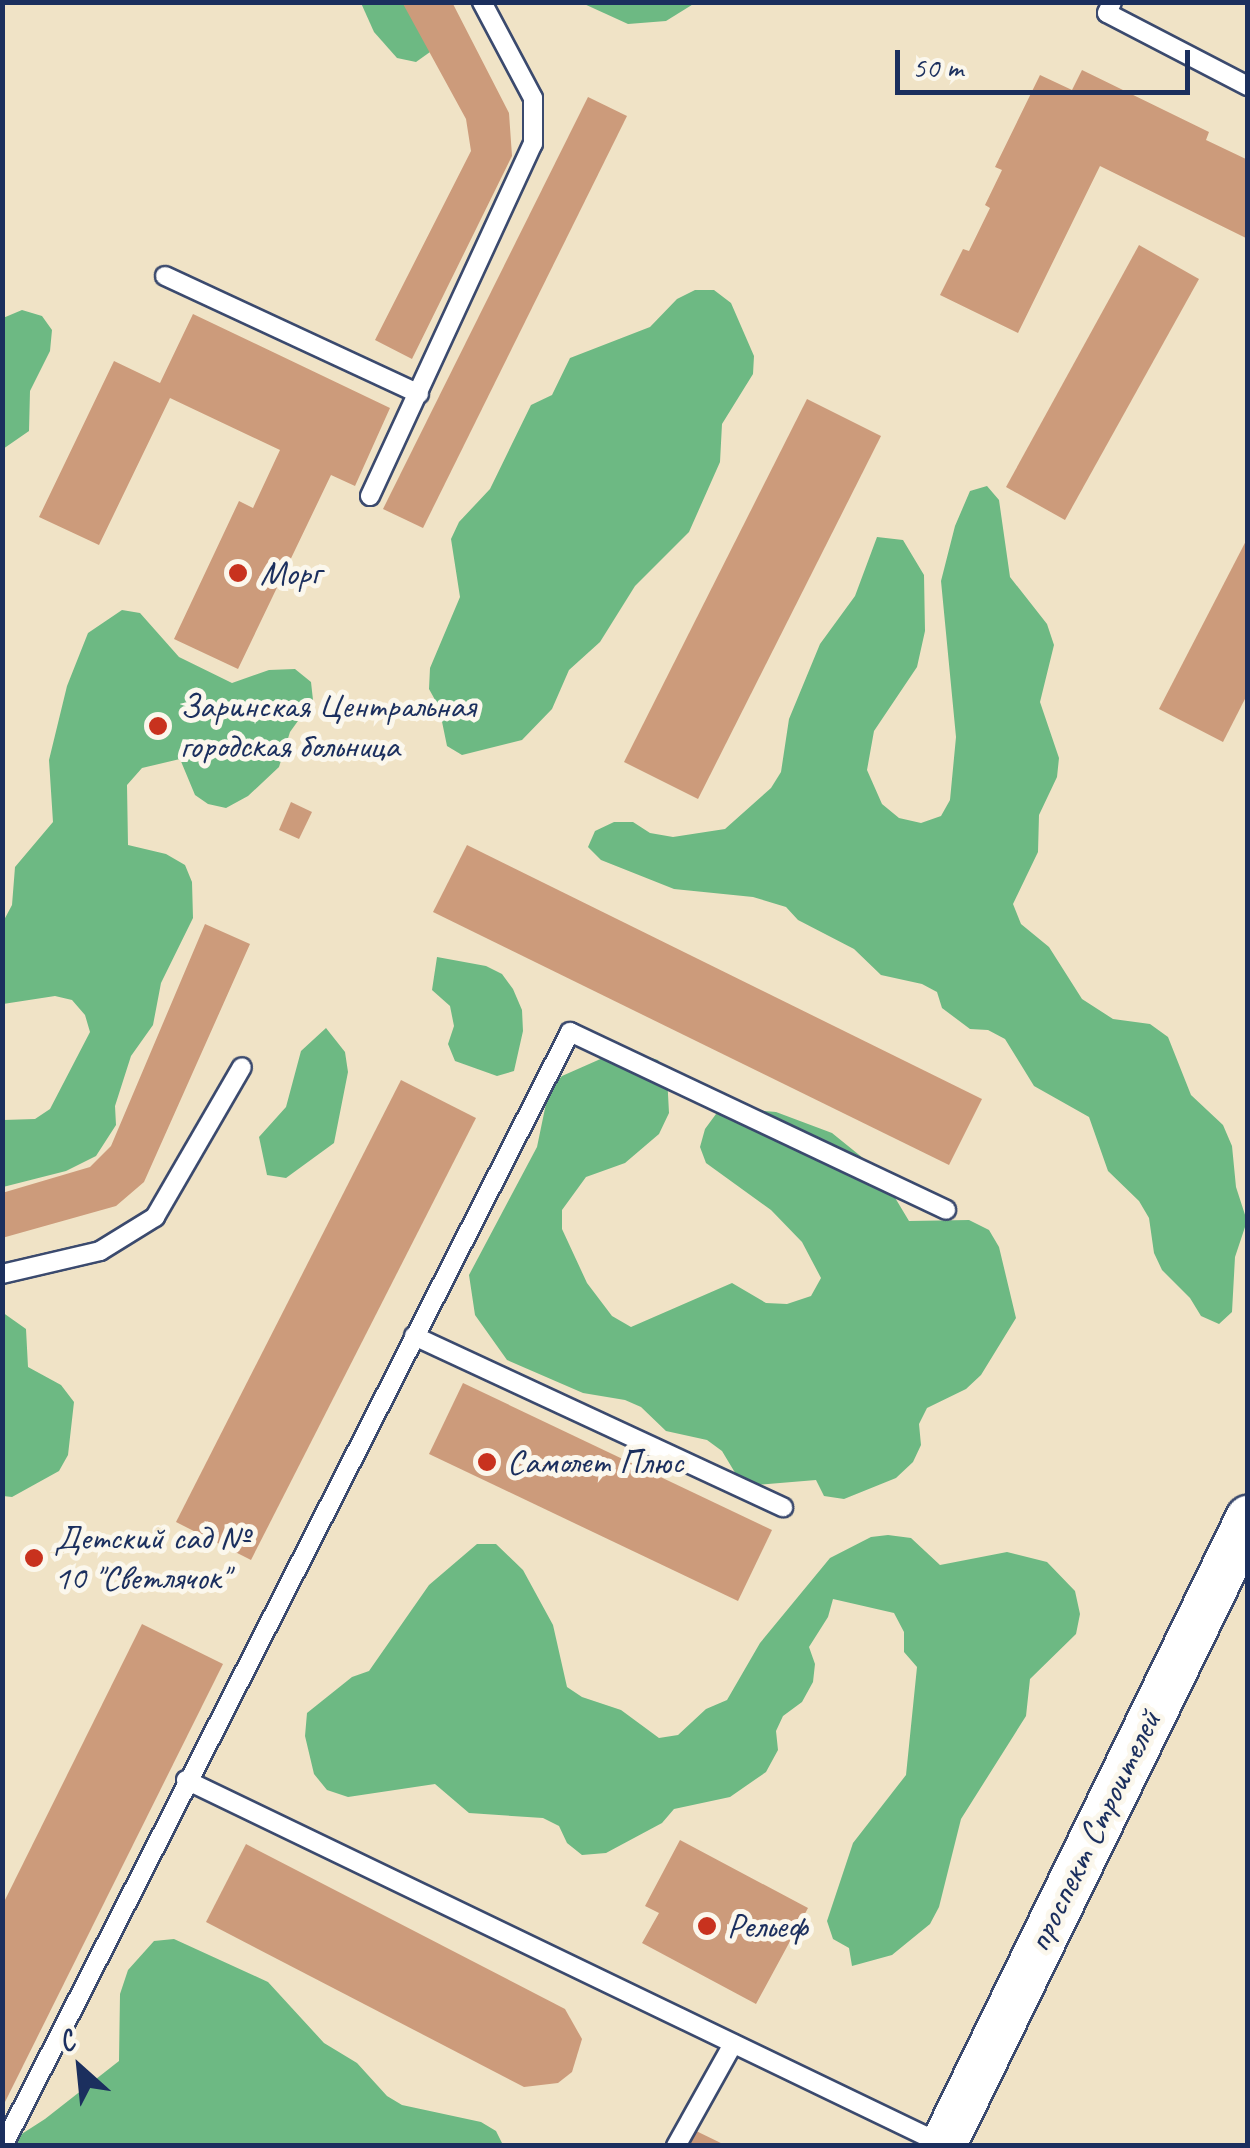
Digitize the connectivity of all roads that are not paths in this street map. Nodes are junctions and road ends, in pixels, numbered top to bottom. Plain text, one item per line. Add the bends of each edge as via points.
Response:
1 (482, 2) edge
2 (1112, 2) edge
3 (1248, 86) edge
4 (164, 276) dead end
5 (419, 394) junction
6 (370, 496) dead end
7 (242, 1067) dead end
8 (946, 1210) dead end
9 (2, 1274) edge
10 (414, 1336) junction
11 (783, 1507) dead end
12 (1248, 1518) edge
13 (186, 1780) junction
14 (732, 2044) junction
15 (942, 2145) edge
16 (3, 2146) edge
17 (676, 2146) edge

1 - 5 lane via 533,98 533,144
2 - 3 lane via 1107,13
4 - 5 lane
5 - 6 lane
7 - 9 lane via 155,1217 100,1251
8 - 10 lane via 570,1032
10 - 11 lane
10 - 13 lane
12 - 15 street, проспект Строителей
13 - 14 lane
13 - 16 lane
14 - 15 lane
14 - 17 lane

